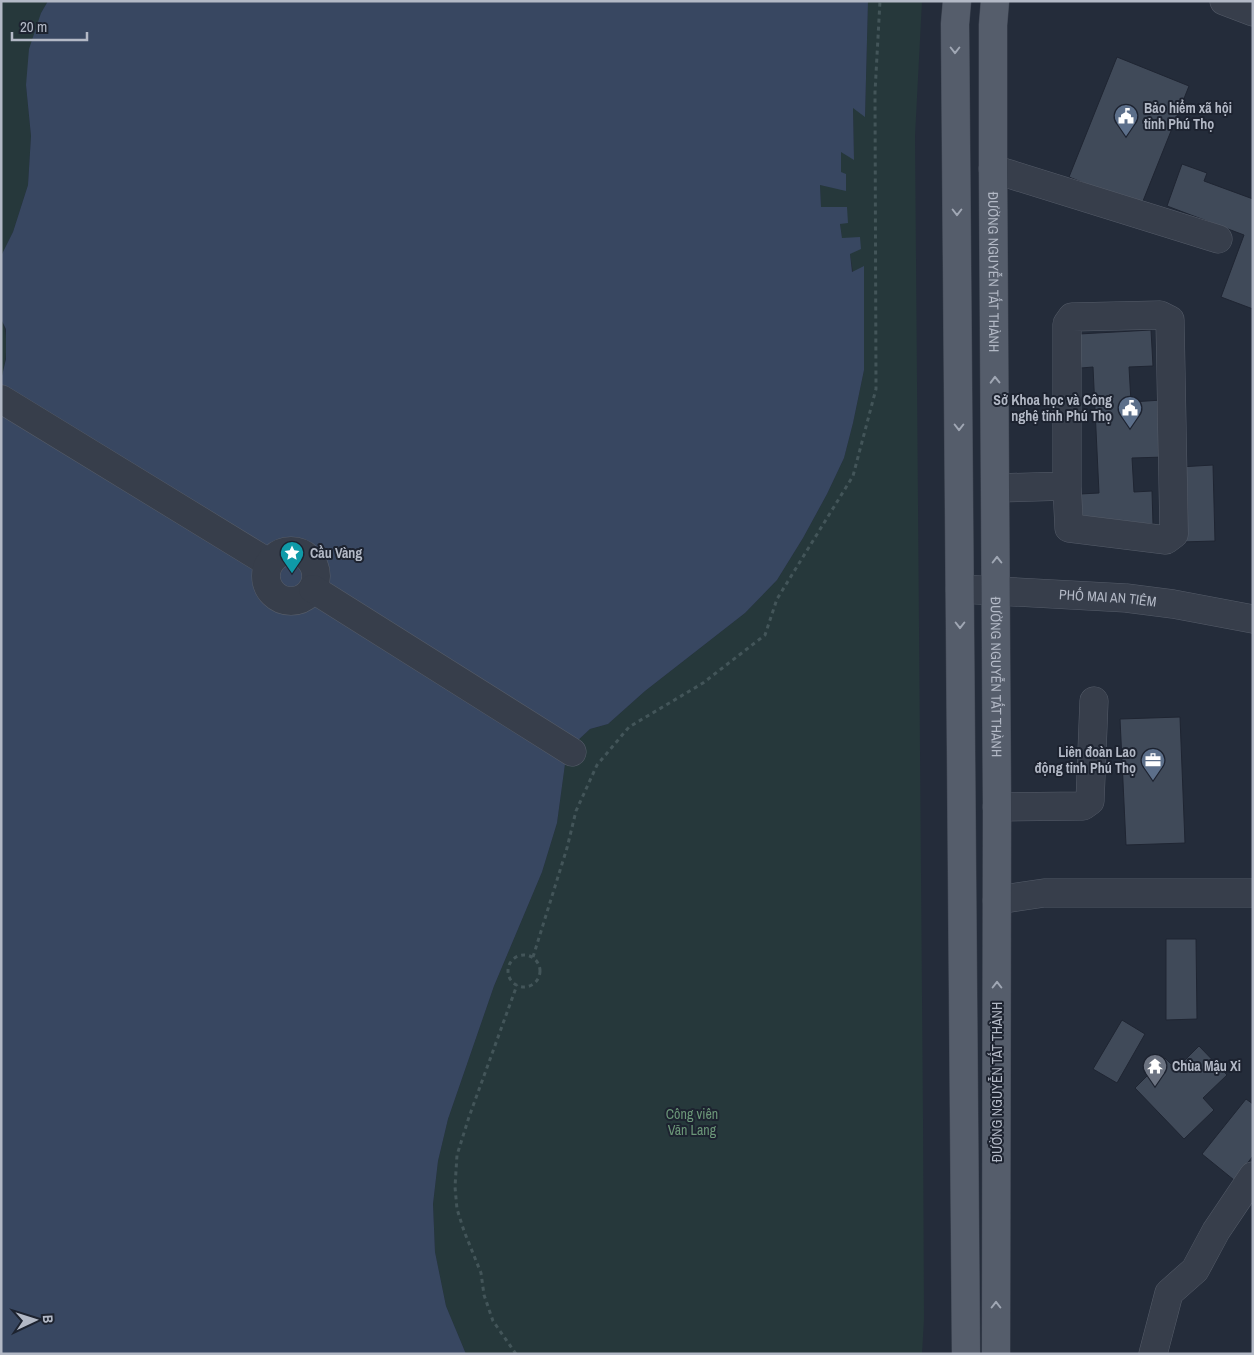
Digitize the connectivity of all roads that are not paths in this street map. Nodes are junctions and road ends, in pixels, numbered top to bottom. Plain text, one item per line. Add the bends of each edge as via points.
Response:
1 (956, 1) edge
2 (995, 1) edge
3 (1224, 1) edge
4 (1253, 12) edge
5 (992, 169) junction
6 (1218, 239) dead end
7 (1, 400) edge
8 (1067, 486) junction
9 (996, 488) junction
10 (269, 563) junction
11 (960, 588) junction
12 (313, 589) junction
13 (997, 590) junction
14 (1253, 619) edge
15 (1094, 701) dead end
16 (572, 752) dead end
17 (997, 807) junction
18 (1253, 893) edge
19 (997, 900) junction
20 (1253, 1176) edge
21 (966, 1354) edge
22 (996, 1354) edge
23 (1153, 1354) edge

1 -> 11 main road
2 - 5 main road, ĐƯỜNG NGUYỄN TẤT THÀNH
3 - 4 street
5 - 6 street
9 -> 5 main road, ĐƯỜNG NGUYỄN TẤT THÀNH
7 - 10 street
8 - 8 street via 1066,324 1072,317 1160,315 1170,320 1174,534 1166,540 1070,528
8 - 9 street
13 -> 9 main road, ĐƯỜNG NGUYỄN TẤT THÀNH
10 - 12 street via 283,552 300,552 313,564 316,572
10 - 12 street via 266,579 278,598 294,602
11 - 13 street, PHỐ MAI AN TIÊM
11 -> 21 main road
12 - 16 street
13 - 14 street, PHỐ MAI AN TIÊM via 1126,598
13 - 17 main road, ĐƯỜNG NGUYỄN TẤT THÀNH
15 - 17 street via 1090,801 1084,806
17 - 19 main road, ĐƯỜNG NGUYỄN TẤT THÀNH
18 - 19 street via 1044,893
22 -> 19 main road, ĐƯỜNG NGUYỄN TẤT THÀNH
20 - 23 street via 1216,1230 1195,1270 1169,1293

